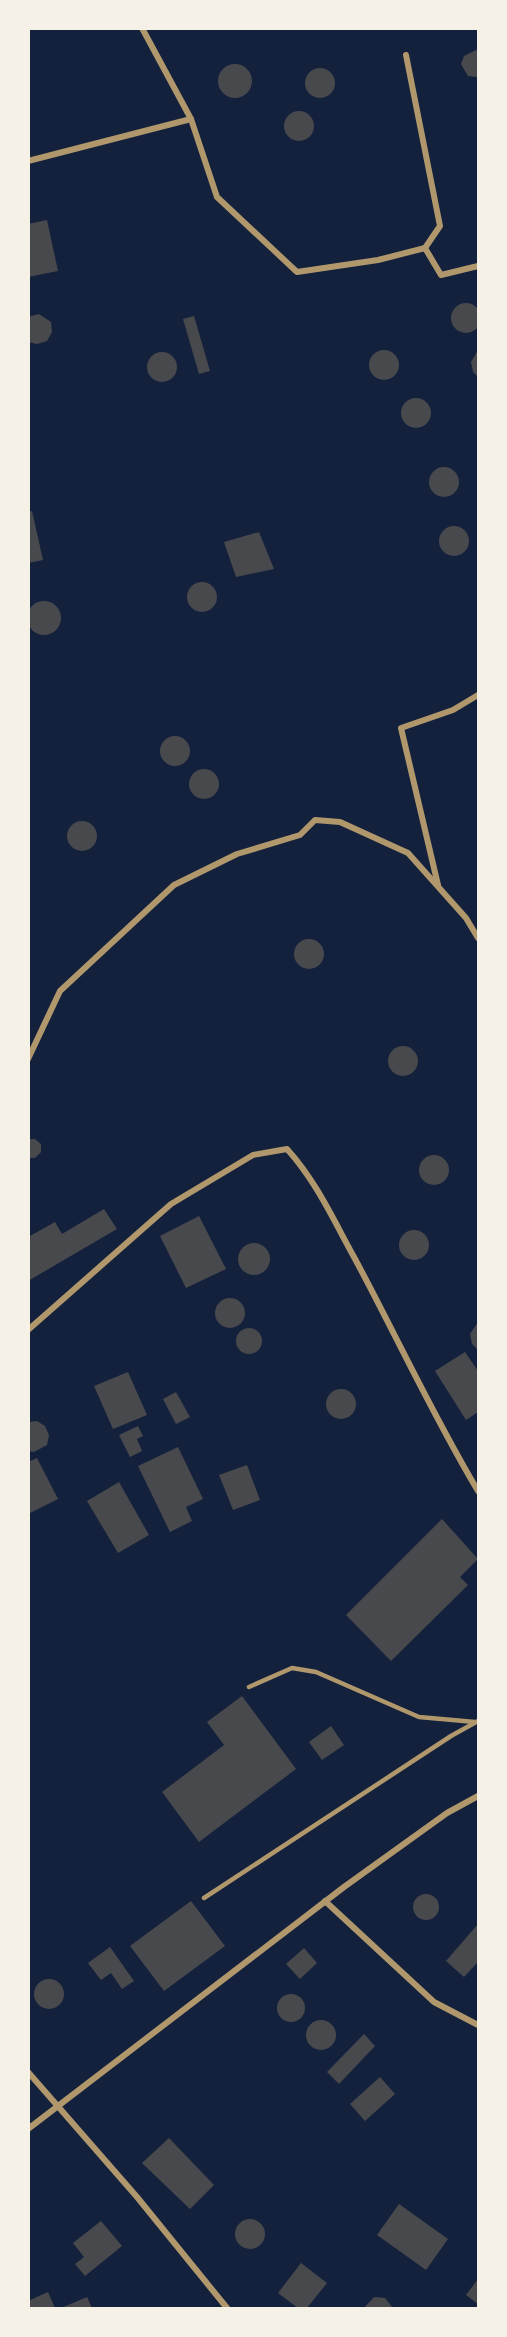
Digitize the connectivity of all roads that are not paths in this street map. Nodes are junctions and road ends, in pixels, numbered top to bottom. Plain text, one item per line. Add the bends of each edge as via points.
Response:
1 (142, 28) edge
2 (406, 55) dead end
3 (191, 120) junction
4 (28, 161) edge
5 (425, 248) junction
6 (478, 266) edge
7 (478, 695) edge
8 (439, 889) junction
9 (478, 938) edge
10 (28, 1059) edge
11 (28, 1330) edge
12 (478, 1491) edge
13 (249, 1687) dead end
14 (477, 1722) edge
15 (478, 1796) edge
16 (204, 1898) dead end
17 (325, 1901) junction
18 (478, 2025) edge
19 (28, 2072) edge
20 (60, 2106) junction
21 (28, 2129) edge
22 (227, 2308) edge

1 - 3 street
2 - 5 street via 440,226
3 - 4 street
3 - 5 street via 217,197 297,272 378,260
5 - 6 street via 441,274
7 - 8 street via 453,710 401,728
8 - 9 street via 466,918
8 - 10 street via 408,853 340,822 315,820 300,835 237,854 174,885 60,991
11 - 12 street via 171,1204 253,1155 287,1149 308,1171
13 - 14 lane via 292,1668 316,1672 419,1717
14 - 16 lane
15 - 17 street via 447,1813
17 - 18 street via 434,2002
17 - 20 street
19 - 20 street
20 - 21 street
20 - 22 street

